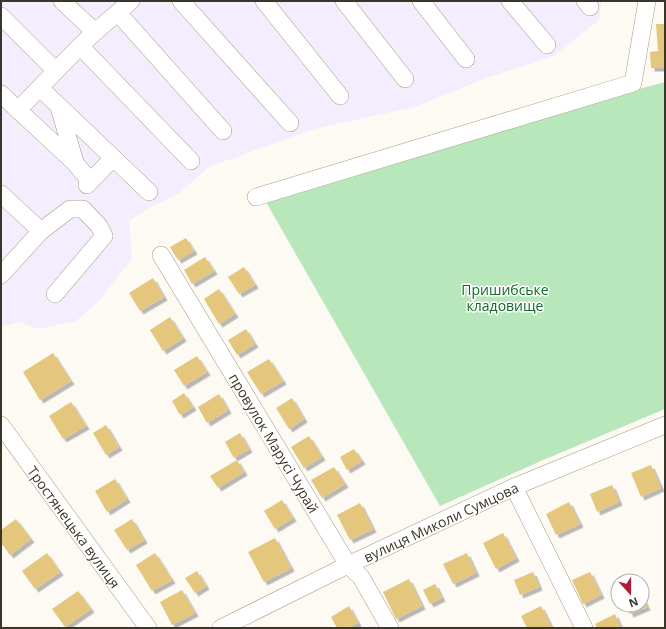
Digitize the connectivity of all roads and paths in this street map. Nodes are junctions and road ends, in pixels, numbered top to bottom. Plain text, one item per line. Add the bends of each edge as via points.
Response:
1 (62, 1) edge
2 (131, 1) edge
3 (180, 1) edge
4 (264, 1) edge
5 (344, 1) edge
6 (421, 1) edge
7 (510, 1) edge
8 (647, 1) edge
9 (118, 13) junction
10 (1, 16) edge
11 (95, 32) junction
12 (547, 45) dead end
13 (80, 46) junction
14 (466, 59) dead end
15 (56, 70) junction
16 (405, 79) dead end
17 (40, 88) junction
18 (1, 94) edge
19 (340, 96) dead end
20 (59, 106) junction
21 (18, 110) junction
22 (290, 122) dead end
23 (223, 131) dead end
24 (113, 158) junction
25 (191, 161) dead end
26 (75, 163) junction
27 (149, 192) dead end
28 (1, 194) edge
29 (256, 197) dead end
30 (41, 231) junction
31 (161, 255) dead end
32 (1, 275) edge
33 (55, 294) dead end
34 (1, 425) edge
35 (665, 425) edge
36 (514, 487) junction
37 (348, 565) junction
38 (148, 628) edge
39 (221, 628) edge
40 (390, 628) edge
41 (584, 628) edge

1 - 11 street
2 - 9 street
3 - 22 street
4 - 19 street
5 - 16 street
6 - 14 street
7 - 12 street
8 - 29 street via 633,83
9 - 11 street
9 - 23 street
10 - 15 street
11 - 13 street
13 - 15 street
13 - 25 street
15 - 17 street
17 - 20 street
17 - 21 street
18 - 21 street
20 - 24 street
20 - 26 street
21 - 26 street
24 - 26 street via 89,183
24 - 27 street
28 - 30 street
30 - 32 street
30 - 33 street via 70,209 83,209 99,226 104,236
31 - 37 street, провулок Марусі Чурай
34 - 38 street, Тростянецька вулиця
35 - 36 street, вулиця Миколи Сумцова
36 - 37 street, вулиця Миколи Сумцова
36 - 41 street
37 - 39 street, вулиця Миколи Сумцова
37 - 40 street, провулок Марусі Чурай via 360,577

